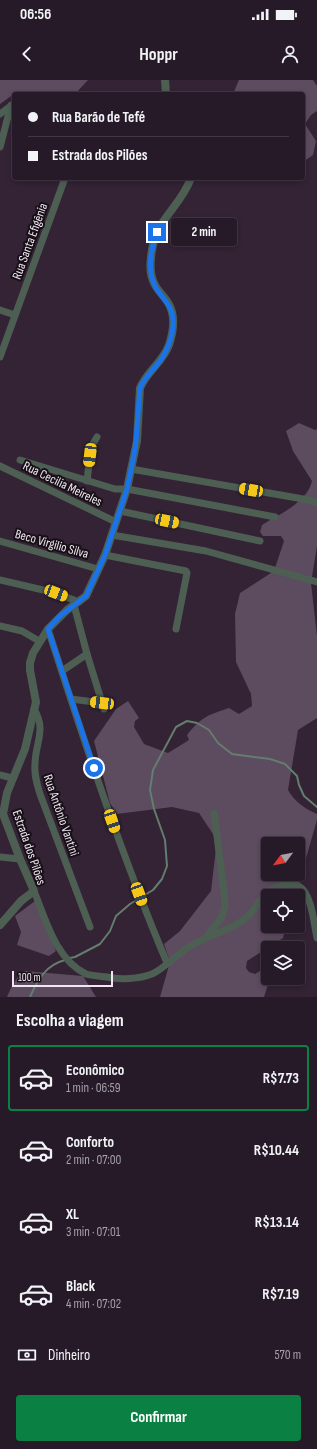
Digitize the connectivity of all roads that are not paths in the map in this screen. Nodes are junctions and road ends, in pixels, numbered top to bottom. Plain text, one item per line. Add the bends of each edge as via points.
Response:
1 (165, 80) edge
2 (166, 92) edge
3 (12, 105) edge
4 (0, 114) edge
5 (0, 147) edge
6 (64, 180) edge
7 (189, 180) edge
8 (0, 310) edge
9 (15, 315) junction
10 (0, 357) edge
11 (97, 437) dead end
12 (20, 460) dead end
13 (0, 466) edge
14 (131, 469) junction
15 (88, 481) junction
16 (127, 489) junction
17 (317, 503) edge
18 (120, 511) junction
19 (275, 516) dead end
20 (116, 522) junction
21 (112, 535) junction
22 (0, 540) edge
23 (260, 541) dead end
24 (105, 555) junction
25 (98, 569) junction
26 (0, 580) edge
27 (317, 582) edge
28 (77, 604) junction
29 (0, 626) edge
30 (48, 629) junction
31 (176, 629) dead end
32 (39, 641) junction
33 (87, 654) junction
34 (62, 671) junction
35 (71, 699) junction
36 (34, 709) junction
37 (0, 775) edge
38 (12, 778) junction
39 (214, 812) dead end
40 (2, 814) edge
41 (0, 857) edge
42 (20, 859) junction
43 (34, 891) junction
44 (0, 925) edge
45 (90, 927) dead end
46 (207, 937) junction
47 (317, 938) edge
48 (167, 963) junction

1 - 2 street
3 - 4 street
3 - 5 street
6 - 9 street, Rua Santa Efigênia
7 - 14 street, Estrada dos Pilões via 154,239 150,271 154,284 172,311 173,328 165,354 140,388
8 - 9 street
9 - 10 street, Rua Santa Efigênia
11 - 15 street via 91,447
12 - 15 street
13 - 20 street, Rua Cecilia Meireles
14 - 16 street, Estrada dos Pilões
14 - 17 street
15 - 16 street via 115,489
16 - 18 street, Estrada dos Pilões
16 - 19 street
18 - 20 street, Estrada dos Pilões
18 - 23 street
20 - 21 street, Estrada dos Pilões
21 - 24 street, Estrada dos Pilões
21 - 27 street via 206,550
22 - 25 street, Beco Virgilio Silva
24 - 25 street, Estrada dos Pilões
24 - 31 street via 185,570 187,573
25 - 28 street, Estrada dos Pilões via 88,592
26 - 28 street via 56,593
28 - 30 street, Estrada dos Pilões via 60,616
28 - 33 street
29 - 32 street via 22,631
30 - 32 street, Estrada dos Pilões
30 - 34 street
32 - 36 street, Estrada dos Pilões via 30,663 36,702
33 - 34 street
33 - 35 street via 103,706
34 - 35 street
35 - 48 street via 139,894
36 - 38 street, Estrada dos Pilões via 25,749
36 - 45 street, Rua Antônio Vantini via 40,724 35,762 36,780
37 - 38 street
38 - 40 street, Estrada dos Pilões
39 - 46 street via 225,906 222,917
40 - 42 street, Estrada dos Pilões
41 - 42 street
42 - 43 street, Estrada dos Pilões
43 - 44 street, Estrada dos Pilões via 21,901
43 - 48 street via 58,949 70,963 87,974 115,979 147,976
46 - 47 street via 248,917 268,892 289,884 298,886 306,893
46 - 48 street

